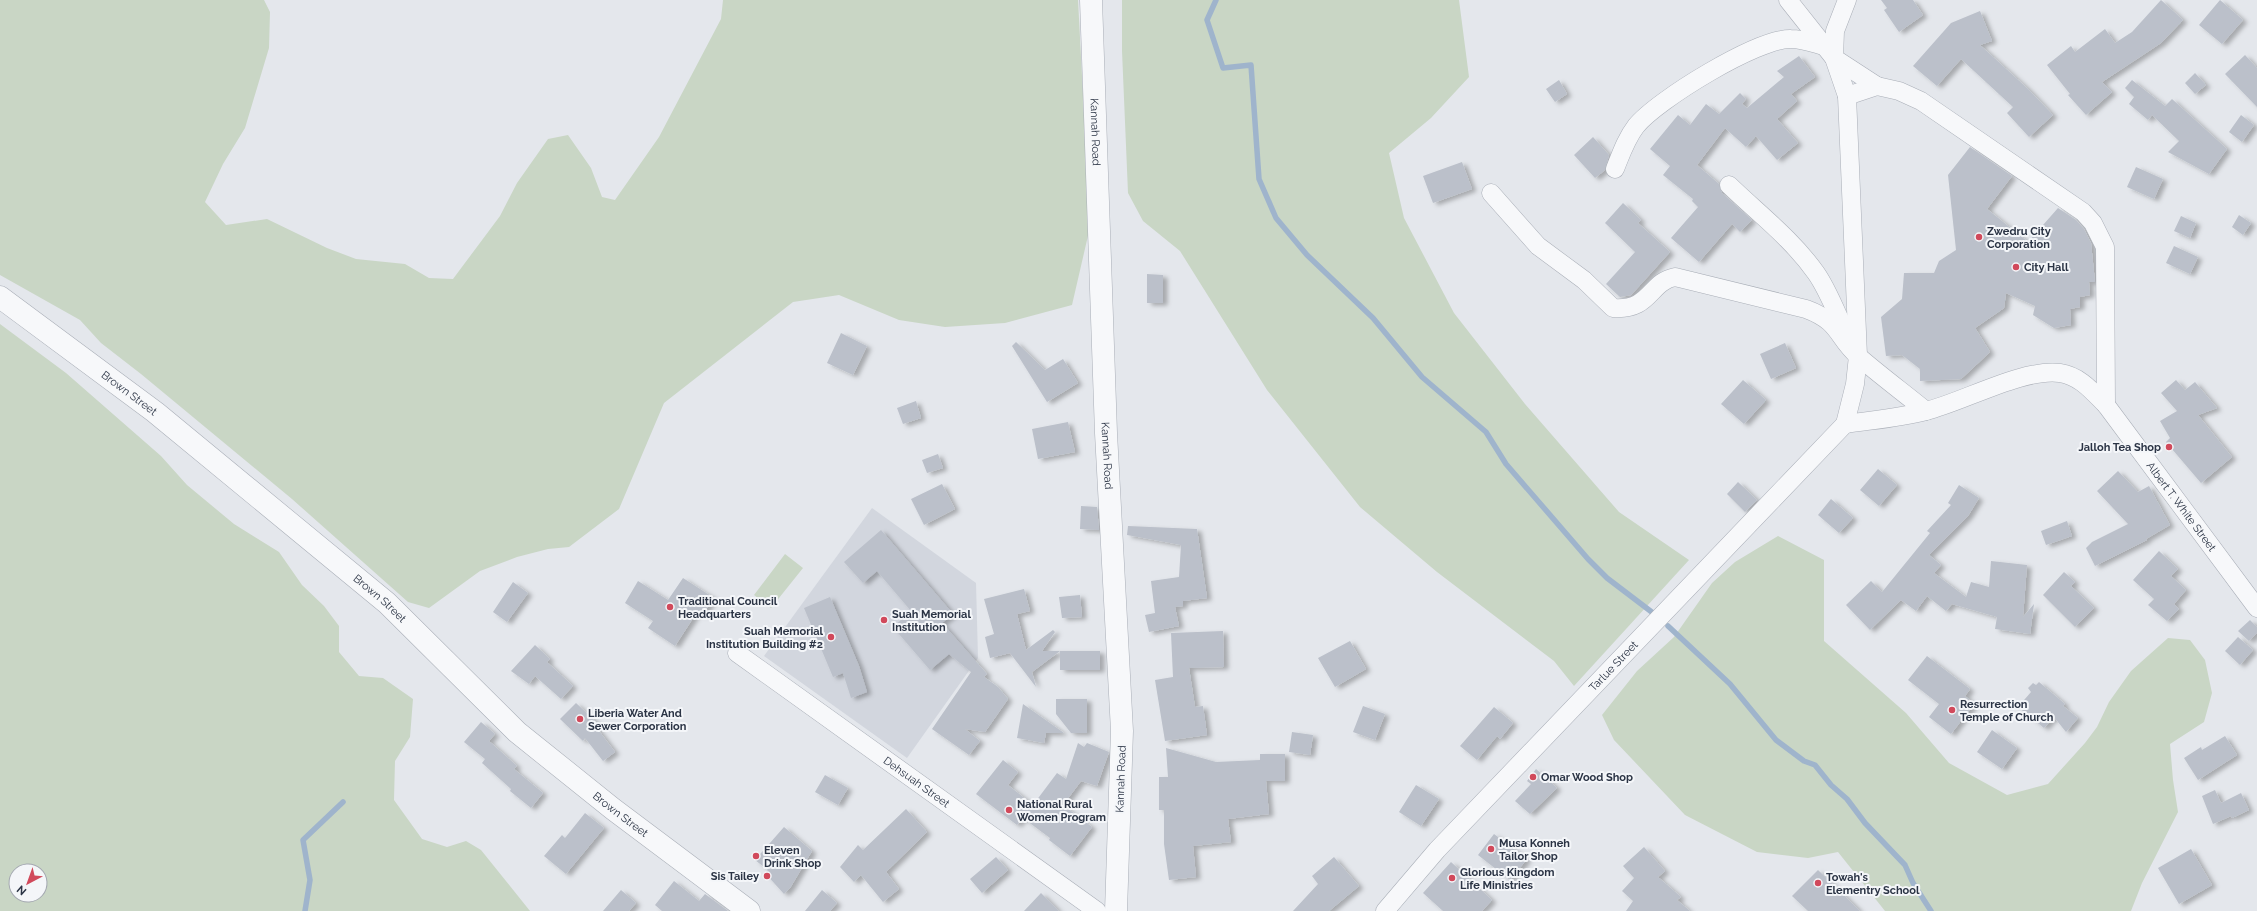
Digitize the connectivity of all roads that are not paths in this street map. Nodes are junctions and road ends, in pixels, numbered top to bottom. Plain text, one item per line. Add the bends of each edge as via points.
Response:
1 (1091, 0) edge
2 (1788, 0) edge
3 (1847, 0) edge
4 (1829, 52) junction
5 (1877, 86) junction
6 (1847, 96) junction
7 (1615, 170) dead end
8 (1729, 185) dead end
9 (1491, 194) dead end
10 (0, 297) edge
11 (1858, 356) junction
12 (2106, 405) junction
13 (1926, 411) junction
14 (1845, 424) junction
15 (2257, 608) edge
16 (737, 653) dead end
17 (749, 911) edge
18 (1097, 911) edge
19 (1116, 911) edge
20 (1385, 911) edge

1 - 19 street, Kannah Road via 1106,433 1122,731
2 - 4 street
3 - 4 street
4 - 5 street
4 - 6 street
4 - 7 street via 1790,39 1774,42 1740,55 1711,71 1647,115 1626,141
5 - 6 street
5 - 12 street via 1921,100 2083,212 2093,223 2105,246
6 - 11 street
8 - 11 street via 1780,231 1816,274
9 - 11 street via 1538,246 1584,280 1613,308 1635,306 1664,282 1675,278 1786,303 1822,315 1835,326
10 - 17 street, Brown Street via 155,412 362,581 517,732 613,809
11 - 13 street
11 - 14 street via 1855,384
12 - 13 street, Albert T. White Street via 2083,382 2061,373 2038,373
12 - 15 street, Albert T. White Street
13 - 14 street, Albert T. White Street
14 - 20 street, Tarlue Street via 1437,850
16 - 18 street, Dehsuah Street

